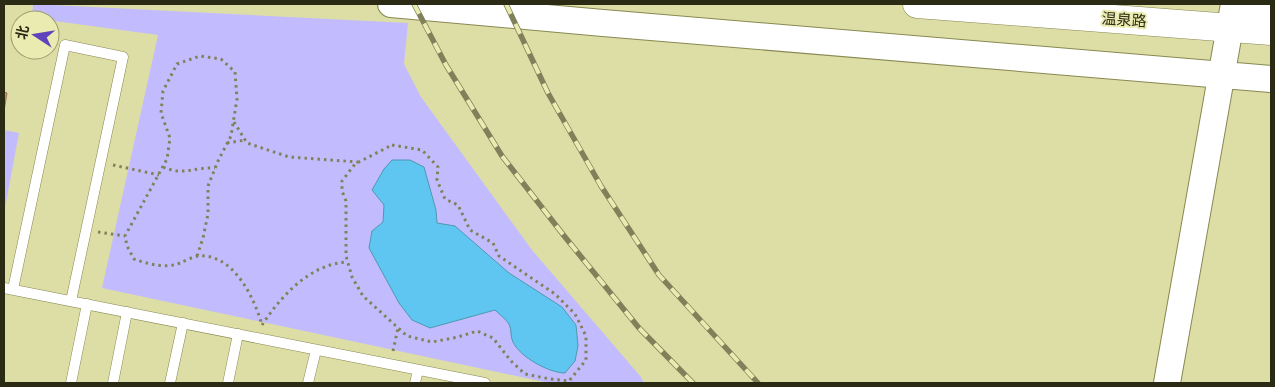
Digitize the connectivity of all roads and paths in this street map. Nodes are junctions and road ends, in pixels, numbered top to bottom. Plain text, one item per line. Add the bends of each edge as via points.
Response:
1 (391, 4) edge
2 (917, 4) edge
3 (1271, 5) edge
4 (1248, 19) edge
5 (1221, 75) junction
6 (1271, 79) edge
7 (233, 122) junction
8 (245, 140) junction
9 (227, 143) junction
10 (359, 162) junction
11 (101, 163) junction
12 (163, 168) junction
13 (215, 168) junction
14 (159, 174) junction
15 (86, 230) junction
16 (125, 236) junction
17 (197, 256) junction
18 (347, 262) junction
19 (6, 289) edge
20 (71, 301) junction
21 (87, 304) junction
22 (127, 312) junction
23 (183, 323) junction
24 (262, 326) junction
25 (398, 328) junction
26 (238, 334) junction
27 (261, 339) junction
28 (316, 350) junction
29 (389, 364) junction
30 (418, 370) junction
31 (71, 383) edge
32 (113, 383) edge
33 (170, 383) edge
34 (228, 383) edge
35 (308, 383) edge
36 (415, 383) edge
37 (485, 383) edge
38 (1167, 383) edge

1 - 5 street
2 - 4 highway, 温泉路
3 - 4 highway, 温泉路
4 - 5 street
5 - 6 street
5 - 38 street
7 - 8 path
7 - 9 path
7 - 12 path via 237,99 235,72 221,59 200,56 177,64 162,91 161,113 170,138
8 - 9 path
8 - 10 path via 289,157
9 - 13 path
10 - 18 path via 342,181 346,201
10 - 25 path via 392,145 422,150 438,167 437,180 445,198 458,205 470,230 493,243 499,256 555,294 575,314 586,336 586,360 569,380 550,379 525,374 493,338 477,331 432,342 407,336
11 - 14 path
11 - 15 lane
11 - 19 lane via 123,57 64,45
12 - 13 path via 173,172
12 - 14 path
13 - 17 path via 208,186 208,214
14 - 16 path
15 - 16 path
15 - 20 lane
16 - 17 path via 134,259 151,265 177,264
17 - 24 path via 224,263 244,283
18 - 24 path via 337,262 313,273 289,290
18 - 25 path via 363,296
19 - 20 lane
20 - 21 lane
21 - 22 lane
21 - 31 lane
22 - 23 lane
22 - 32 lane
23 - 26 lane
23 - 33 lane
24 - 27 path
25 - 29 path
26 - 27 lane
26 - 34 lane
27 - 28 lane
28 - 29 lane
28 - 35 lane
29 - 30 lane
30 - 36 lane
30 - 37 lane

